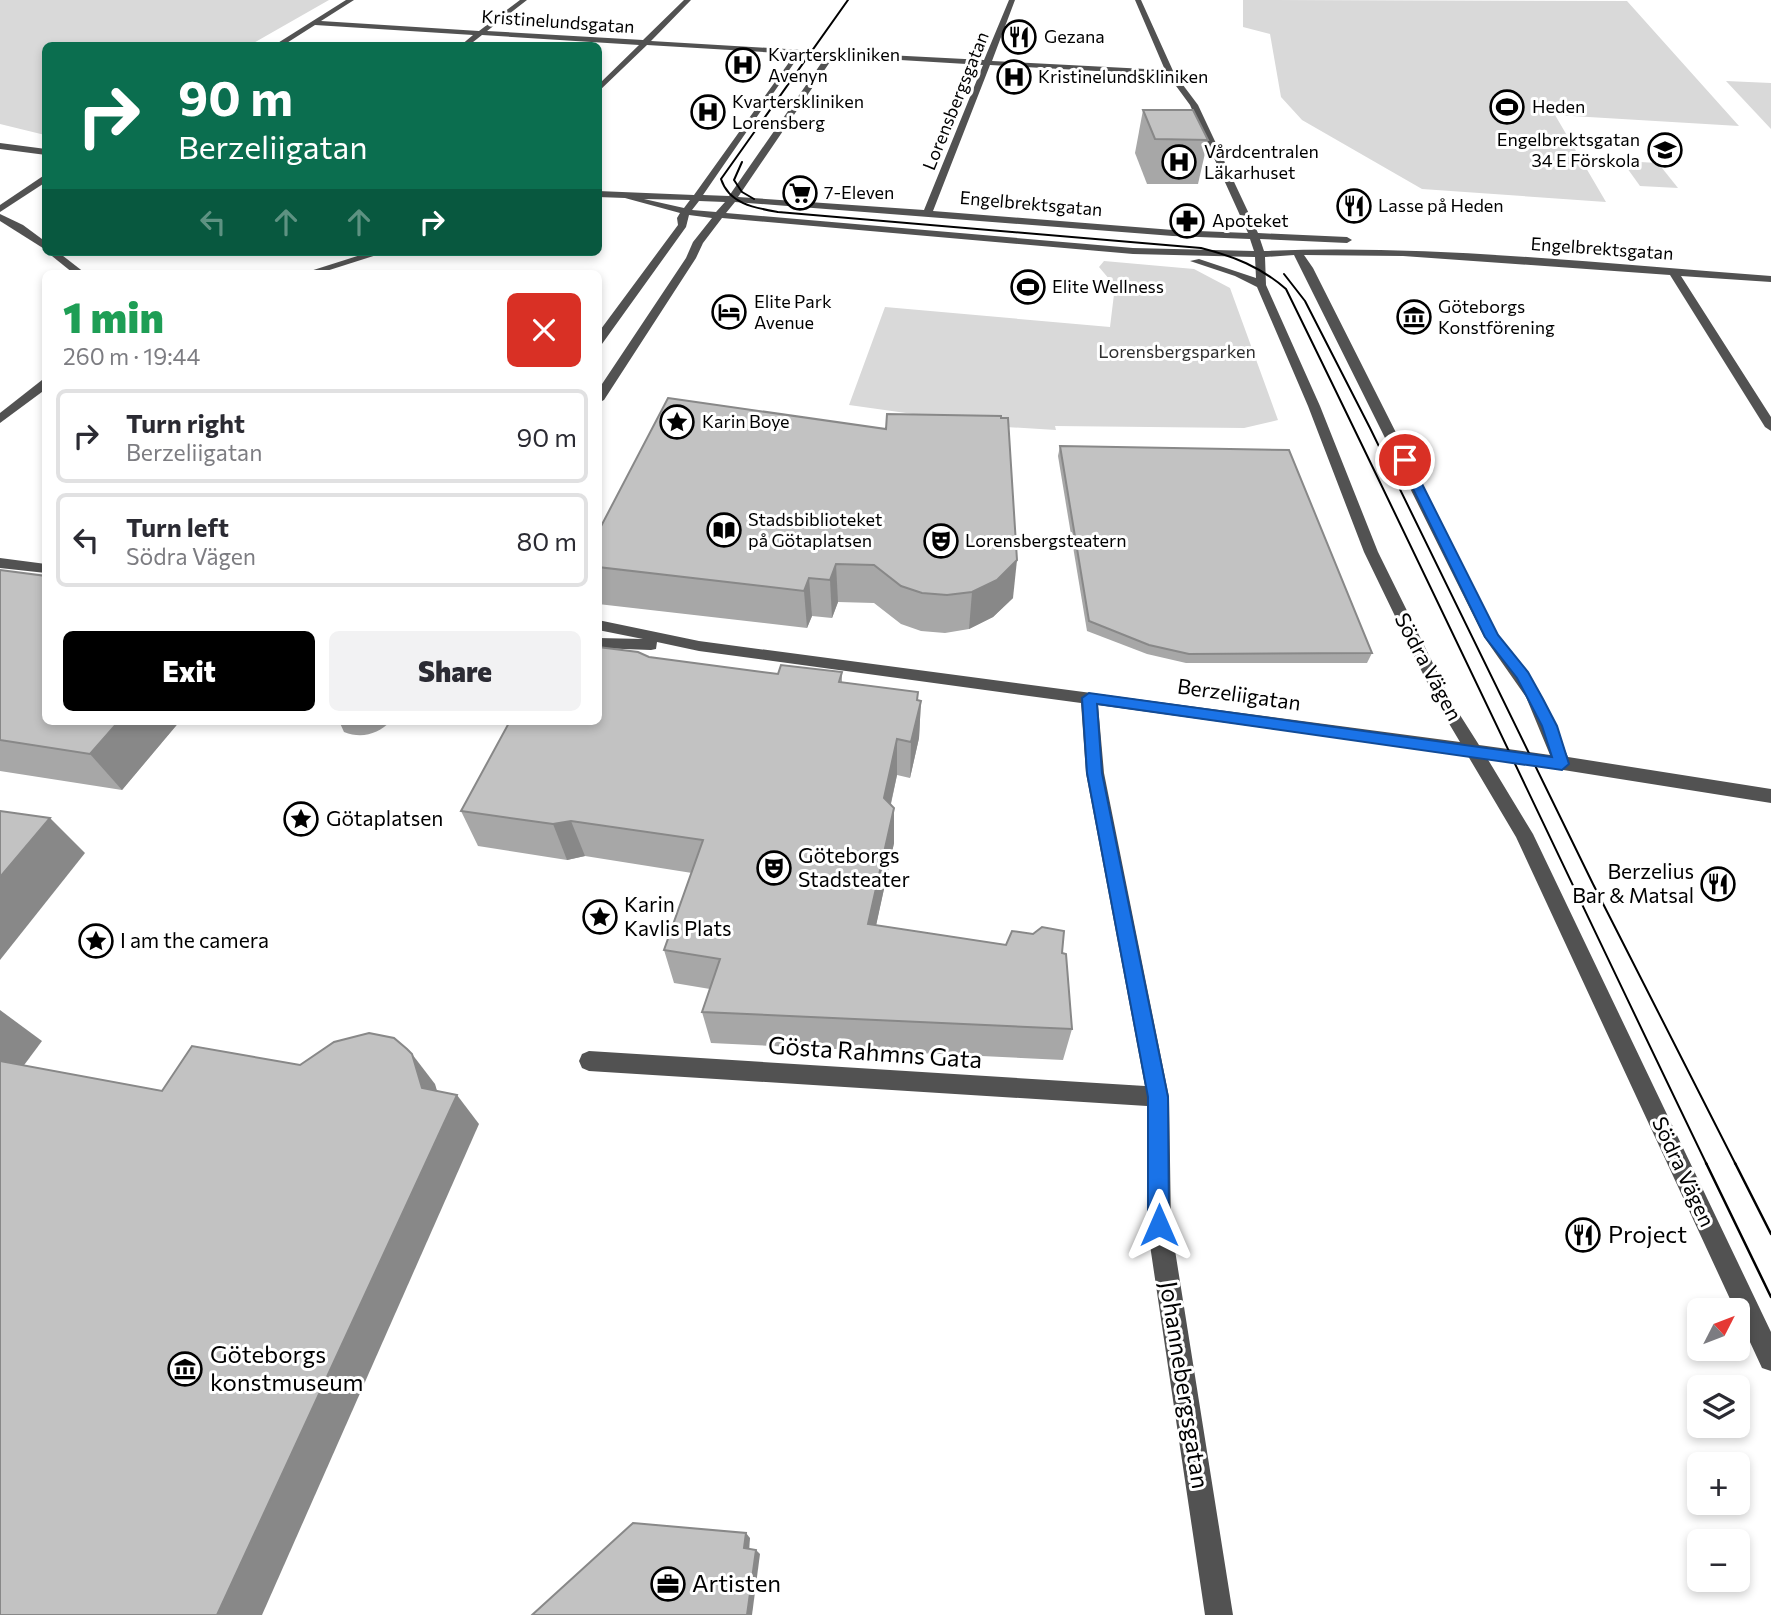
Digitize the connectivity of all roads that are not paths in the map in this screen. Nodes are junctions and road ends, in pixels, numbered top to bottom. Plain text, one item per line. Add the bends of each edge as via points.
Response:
1 (351, 0) edge
2 (524, 0) edge
3 (688, 0) edge
4 (1012, 0) edge
5 (1138, 0) edge
6 (313, 23) junction
7 (480, 33) junction
8 (282, 42) edge
9 (468, 42) edge
10 (644, 43) junction
11 (987, 64) junction
12 (1170, 73) junction
13 (602, 86) edge
14 (0, 146) edge
15 (42, 151) edge
16 (42, 180) edge
17 (602, 194) edge
18 (629, 197) junction
19 (697, 197) junction
20 (732, 198) junction
21 (0, 209) edge
22 (686, 212) junction
23 (928, 213) junction
24 (719, 216) junction
25 (0, 218) edge
26 (1253, 237) junction
27 (42, 244) edge
28 (1133, 251) junction
29 (1297, 252) junction
30 (1260, 254) junction
31 (1430, 255) junction
32 (57, 256) edge
33 (368, 256) edge
34 (76, 270) edge
35 (319, 270) edge
36 (1673, 271) junction
37 (1771, 279) edge
38 (1261, 285) junction
39 (602, 336) edge
40 (42, 386) edge
41 (602, 394) edge
42 (0, 419) edge
43 (1771, 427) edge
44 (0, 563) edge
45 (42, 568) edge
46 (602, 626) edge
47 (602, 643) edge
48 (699, 646) junction
49 (1089, 698) junction
50 (1474, 751) junction
51 (1562, 764) junction
52 (1771, 796) edge
53 (589, 1061) dead end
54 (1158, 1097) junction
55 (1771, 1359) edge
56 (1219, 1615) edge

1 - 6 street
2 - 7 street
3 - 10 street
4 - 11 street, Lorensbergsgatan
5 - 12 street, Södra Vägen
6 - 7 street, Kristinelundsgatan
6 - 8 street
7 - 9 street
7 - 10 street, Kristinelundsgatan
10 - 13 street
10 - 19 street, Kristinelundsgatan via 800,52
11 - 12 street
11 - 20 street via 832,54
11 - 23 street, Lorensbergsgatan
12 - 26 street, Södra Vägen via 1194,105
14 - 15 street
16 - 21 street
17 - 18 street, Engelbrektsgatan
18 - 19 street, Engelbrektsgatan
18 - 22 street, Engelbrektsgatan
19 - 20 street, Engelbrektsgatan
19 - 22 street
20 - 23 street, Engelbrektsgatan
20 - 24 street
22 - 24 street, Engelbrektsgatan
22 - 39 street via 683,225
23 - 26 street, Engelbrektsgatan
24 - 28 street, Engelbrektsgatan
24 - 41 street
25 - 27 street
26 - 30 street, Södra Vägen
26 - 31 street, Engelbrektsgatan via 1358,241
28 - 30 street, Engelbrektsgatan
28 - 38 street, Engelbrektsgatan via 1202,262
29 - 30 street, Engelbrektsgatan
29 - 31 street, Engelbrektsgatan
29 - 51 street via 1492,637 1536,699
30 - 38 street, Södra Vägen
31 - 36 street, Engelbrektsgatan
32 - 34 street
33 - 35 street
36 - 37 street, Engelbrektsgatan
36 - 43 street
38 - 50 street, Södra Vägen via 1371,552 1434,683
40 - 42 street
44 - 45 street
46 - 48 street, Berzeliigatan
47 - 48 street, Berzeliigatan
48 - 49 street, Berzeliigatan
49 - 50 street, Berzeliigatan
49 - 54 street, Johannebergsgatan via 1095,773
50 - 51 street, Berzeliigatan
50 - 55 street, Södra Vägen via 1524,834
51 - 52 street, Berzeliigatan
53 - 54 street, Gösta Rahmns Gata
54 - 56 street, Johannebergsgatan via 1159,1225

